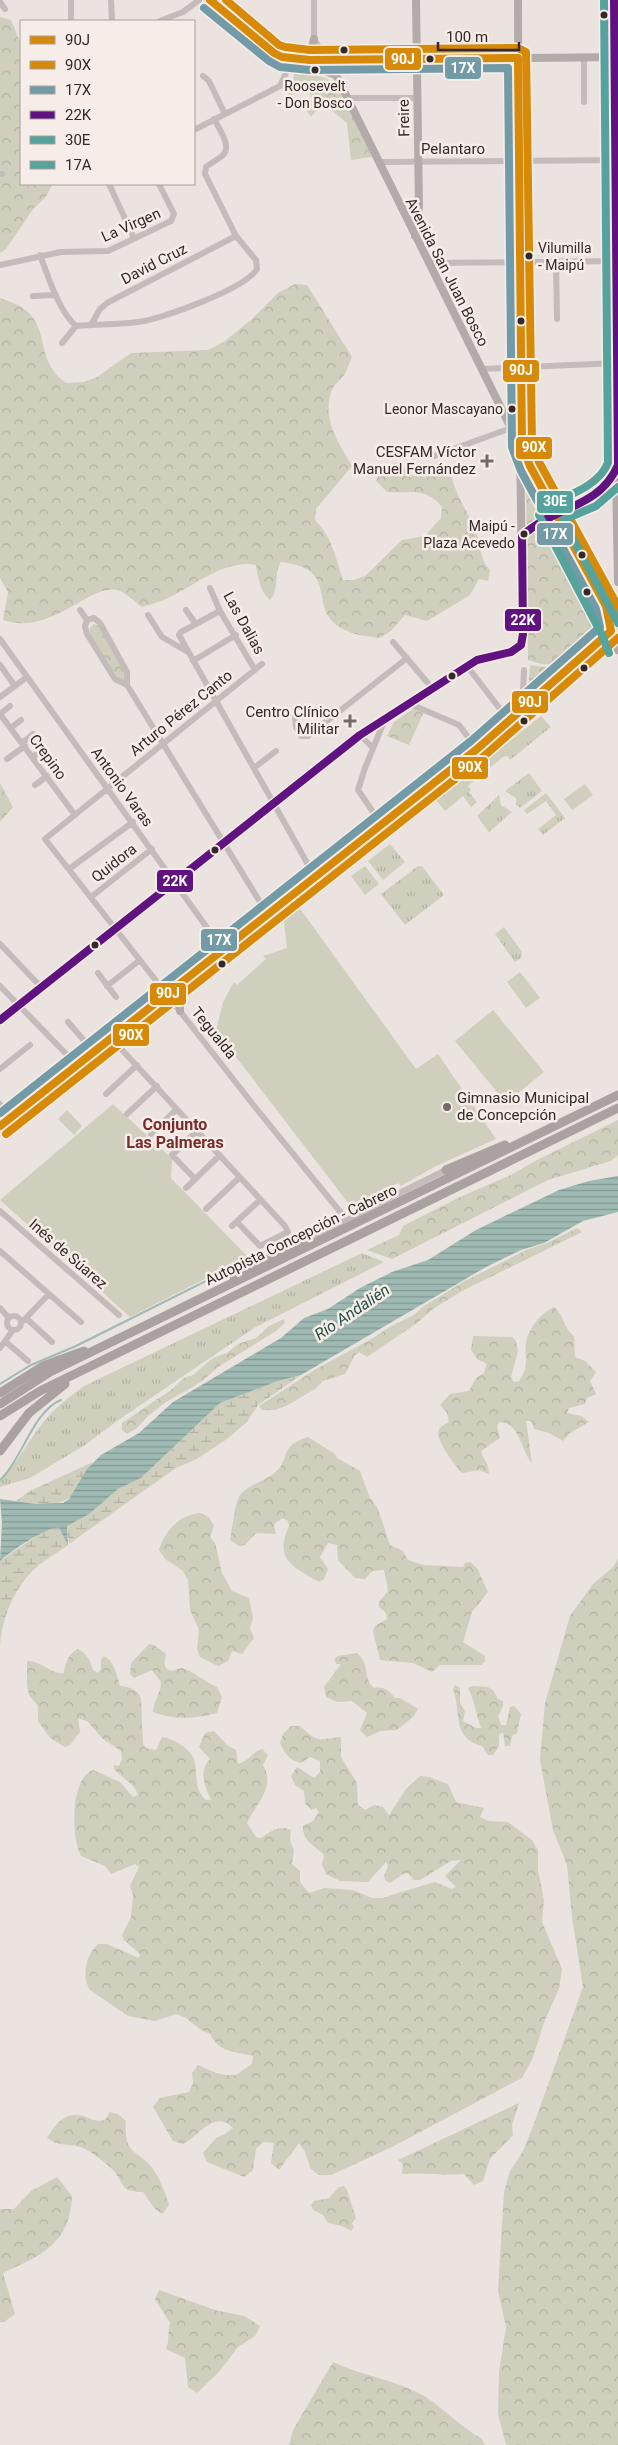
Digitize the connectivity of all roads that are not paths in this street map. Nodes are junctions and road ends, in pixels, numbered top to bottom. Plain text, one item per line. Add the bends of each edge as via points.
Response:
1 (71, 0) edge
2 (112, 0) edge
3 (198, 0) edge
4 (210, 0) edge
5 (314, 0) edge
6 (416, 0) edge
7 (518, 0) edge
8 (614, 0) edge
9 (0, 2) edge
10 (5, 9) dead end
11 (71, 20) edge
12 (112, 20) edge
13 (163, 20) edge
14 (314, 39) junction
15 (282, 57) junction
16 (584, 57) junction
17 (616, 57) edge
18 (297, 58) junction
19 (518, 58) junction
20 (416, 59) junction
21 (325, 60) junction
22 (336, 75) junction
23 (203, 76) dead end
24 (347, 98) junction
25 (417, 98) junction
26 (584, 102) dead end
27 (225, 114) junction
28 (214, 119) junction
29 (195, 129) edge
30 (616, 160) edge
31 (519, 161) junction
32 (379, 162) junction
33 (418, 162) junction
34 (109, 185) edge
35 (160, 185) edge
36 (236, 236) junction
37 (414, 236) junction
38 (134, 238) junction
39 (40, 255) junction
40 (617, 261) edge
41 (519, 262) junction
42 (556, 262) junction
43 (428, 264) junction
44 (0, 266) edge
45 (56, 295) junction
46 (33, 296) dead end
47 (557, 318) dead end
48 (91, 325) junction
49 (76, 326) junction
50 (62, 343) dead end
51 (618, 363) edge
52 (520, 366) junction
53 (481, 369) junction
54 (521, 420) junction
55 (510, 428) junction
56 (521, 449) junction
57 (434, 456) dead end
58 (617, 468) edge
59 (553, 514) junction
60 (522, 536) junction
61 (618, 582) edge
62 (210, 588) dead end
63 (80, 610) dead end
64 (186, 610) dead end
65 (220, 611) junction
66 (148, 615) dead end
67 (87, 620) junction
68 (618, 621) edge
69 (195, 624) junction
70 (611, 631) junction
71 (236, 635) junction
72 (0, 639) edge
73 (393, 642) dead end
74 (617, 643) edge
75 (188, 652) junction
76 (407, 658) junction
77 (193, 661) junction
78 (262, 664) dead end
79 (0, 666) edge
80 (467, 666) junction
81 (256, 670) junction
82 (524, 670) dead end
83 (27, 677) junction
84 (127, 685) junction
85 (15, 686) junction
86 (432, 688) junction
87 (0, 697) edge
88 (216, 701) junction
89 (534, 702) junction
90 (408, 703) junction
91 (10, 706) dead end
92 (522, 712) junction
93 (0, 714) edge
94 (295, 717) dead end
95 (385, 718) junction
96 (21, 720) dead end
97 (3, 722) edge
98 (510, 722) junction
99 (11, 728) junction
100 (33, 734) dead end
101 (360, 735) junction
102 (23, 744) junction
103 (163, 744) junction
104 (43, 748) dead end
105 (373, 748) junction
106 (477, 749) junction
107 (276, 751) dead end
108 (33, 757) junction
109 (8, 759) dead end
110 (254, 768) junction
111 (46, 776) junction
112 (35, 785) dead end
113 (108, 787) junction
114 (273, 803) junction
115 (75, 815) junction
116 (133, 822) junction
117 (382, 825) junction
118 (45, 839) joint
119 (224, 842) junction
120 (152, 849) junction
121 (69, 870) junction
122 (315, 877) junction
123 (175, 882) junction
124 (91, 897) junction
125 (268, 914) junction
126 (115, 928) junction
127 (0, 944) edge
128 (224, 950) junction
129 (140, 960) junction
130 (98, 974) dead end
131 (184, 980) junction
132 (0, 986) edge
133 (107, 986) junction
134 (42, 987) junction
135 (167, 994) junction
136 (116, 996) dead end
137 (19, 1005) junction
138 (180, 1011) junction
139 (0, 1020) edge
140 (68, 1022) dead end
141 (111, 1038) junction
142 (30, 1045) dead end
143 (94, 1052) junction
144 (77, 1065) junction
145 (136, 1065) junction
146 (0, 1069) edge
147 (157, 1086) junction
148 (618, 1091) edge
149 (106, 1094) dead end
150 (618, 1095) edge
151 (0, 1104) edge
152 (618, 1108) edge
153 (590, 1109) junction
154 (176, 1110) junction
155 (618, 1113) edge
156 (127, 1114) dead end
157 (11, 1118) junction
158 (593, 1121) junction
159 (0, 1126) edge
160 (196, 1132) junction
161 (150, 1134) dead end
162 (527, 1140) junction
163 (219, 1156) junction
164 (446, 1170) joint
165 (240, 1178) junction
166 (195, 1180) junction
167 (186, 1188) dead end
168 (260, 1200) junction
169 (206, 1209) dead end
170 (0, 1211) edge
171 (346, 1219) junction
172 (300, 1242) joint
173 (0, 1251) edge
174 (49, 1294) junction
175 (0, 1308) edge
176 (181, 1308) junction
177 (119, 1314) dead end
178 (10, 1318) junction
179 (24, 1321) junction
180 (80, 1322) dead end
181 (14, 1330) junction
182 (6, 1342) junction
183 (52, 1342) dead end
184 (108, 1344) junction
185 (0, 1348) edge
186 (28, 1361) dead end
187 (90, 1367) junction
188 (0, 1393) edge
189 (0, 1404) edge
190 (0, 1416) edge
191 (0, 1451) edge

1 - 11 street
2 - 12 street
3 - 13 street via 183,12
4 - 15 main road
5 - 14 street
6 - 20 main road, Freire
7 - 19 main road
8 - 17 main road
9 - 10 street
14 - 18 main road via 310,53
14 - 21 street, Avenida San Juan Bosco
15 - 18 main road
15 - 22 main road
15 - 27 street via 286,73 280,86
16 - 17 main road
16 - 19 main road
16 - 26 street
17 - 30 main road
18 - 21 main road
19 - 20 main road
19 - 31 main road
20 - 21 main road
20 - 25 main road, Freire
21 - 22 street, Avenida San Juan Bosco
22 - 24 main road, Avenida San Juan Bosco
23 - 27 street via 208,79
24 - 25 street
24 - 32 main road, Avenida San Juan Bosco
25 - 33 main road, Freire
27 - 28 street
28 - 29 street
28 - 36 street via 226,143 226,150 206,167 205,174
30 - 31 street, Pelantaro
30 - 40 main road
31 - 33 street, Pelantaro
31 - 41 main road
32 - 33 street, Pelantaro
32 - 37 main road, Avenida San Juan Bosco
33 - 37 main road, Freire via 419,207
34 - 38 street
35 - 38 street, La Virgen via 174,218
36 - 48 street, David Cruz via 107,302
36 - 48 street via 258,264 256,272 244,282 155,319
37 - 43 main road, Avenida San Juan Bosco
38 - 39 street, La Virgen via 108,251
39 - 44 street, La Virgen
39 - 45 street
40 - 42 street
40 - 51 main road
41 - 42 street
41 - 43 street
41 - 52 main road
42 - 47 street
43 - 53 main road, Avenida San Juan Bosco
45 - 46 street
45 - 49 street
48 - 49 street
49 - 50 street
51 - 52 street
51 - 58 main road
52 - 53 street
52 - 54 main road
53 - 55 main road, Avenida San Juan Bosco
54 - 55 main road
54 - 56 main road
55 - 56 main road, Avenida San Juan Bosco
55 - 57 street
56 - 59 main road, Avenida San Juan Bosco
56 - 60 main road
58 - 59 main road via 610,483 598,494
58 - 61 main road
59 - 60 main road via 534,523
59 - 70 main road, Avenida San Juan Bosco via 606,606
60 - 80 main road via 523,638 518,648 508,654 485,656
62 - 65 street, Las Dalias
63 - 67 street
64 - 69 street
65 - 69 street
65 - 71 street, Las Dalias
66 - 75 street via 162,637
67 - 84 street via 87,634 115,679
67 - 84 street via 94,618 100,623 127,672
68 - 70 main road
69 - 75 street via 179,633
70 - 74 main road, Avenida San Juan Bosco
70 - 89 main road
71 - 77 street
71 - 81 street, Las Dalias
72 - 83 street, Antonio Varas
73 - 76 street
74 - 89 main road via 565,684
75 - 77 street
76 - 86 street
76 - 94 street via 308,736 301,736
77 - 88 street
78 - 81 street, Arturo Pérez Canto
79 - 85 street
80 - 86 main road
80 - 98 street
81 - 88 street, Arturo Pérez Canto
82 - 92 street
83 - 85 street
83 - 113 street, Antonio Varas
84 - 103 street
85 - 87 street
86 - 90 main road
88 - 103 street, Arturo Pérez Canto
88 - 110 street
89 - 92 main road
90 - 95 main road
90 - 106 street via 459,725
91 - 93 street
92 - 98 main road
93 - 97 street, Crepino
95 - 101 main road
95 - 105 street
96 - 99 street
97 - 99 street, Crepino
98 - 106 main road
99 - 102 street, Crepino
100 - 102 street
101 - 105 street
101 - 114 main road
102 - 108 street, Crepino
102 - 109 street
103 - 113 street, Arturo Pérez Canto
103 - 119 street
104 - 108 street
105 - 117 street via 358,790
106 - 117 main road
107 - 110 street
108 - 111 street, Crepino
110 - 114 street
111 - 112 street
111 - 115 street, Crepino
113 - 115 street, Arturo Pérez Canto
113 - 116 street, Antonio Varas
114 - 119 main road
114 - 122 street
115 - 118 street, Arturo Pérez Canto
116 - 120 street, Antonio Varas
116 - 121 street
117 - 122 main road
118 - 121 street, Tegualda
119 - 123 main road
119 - 125 street
120 - 123 street, Antonio Varas
120 - 124 street, Quidora
121 - 124 street, Tegualda
122 - 125 main road
123 - 126 main road
123 - 128 street, Antonio Varas
124 - 126 street, Tegualda
125 - 128 main road
126 - 129 street, Tegualda
126 - 134 main road
127 - 134 street
128 - 131 main road
129 - 133 street
129 - 135 street, Tegualda
130 - 133 street
131 - 135 main road
131 - 138 main road
132 - 137 street
133 - 136 street
134 - 137 main road
135 - 138 street, Tegualda
135 - 141 main road
137 - 139 main road
137 - 144 street
138 - 171 street, Tegualda
140 - 143 street
141 - 143 main road
141 - 145 street
142 - 146 street
143 - 144 main road
144 - 157 main road
145 - 147 street
145 - 149 street
147 - 154 street
147 - 156 street
148 - 153 highway
150 - 153 highway, Autopista Concepción - Cabrero
151 - 157 street
152 - 158 highway, Autopista Concepción - Cabrero
153 - 162 highway, Autopista Concepción - Cabrero
154 - 160 street
154 - 161 street
155 - 158 highway
157 - 159 main road
158 - 187 highway, Autopista Concepción - Cabrero
160 - 163 street
160 - 166 street via 172,1155
162 - 164 highway via 506,1145
162 - 176 highway, Autopista Concepción - Cabrero
163 - 165 street
163 - 166 street
164 - 171 street
165 - 168 street
165 - 169 street
166 - 167 street
168 - 168 street via 234,1224 260,1246 288,1232
170 - 177 street, Inés de Súarez
171 - 172 street
172 - 176 highway
173 - 174 street
174 - 179 street
174 - 180 street
175 - 178 street
176 - 184 highway, Autopista Concepción - Cabrero
178 - 179 street via 18,1317
178 - 181 street via 7,1325
179 - 181 street
179 - 183 street
181 - 182 street
182 - 185 street
182 - 186 street
184 - 188 highway via 52,1362
184 - 189 highway, Autopista Concepción - Cabrero via 50,1372
187 - 190 highway, Autopista Concepción - Cabrero
187 - 191 highway via 39,1403

